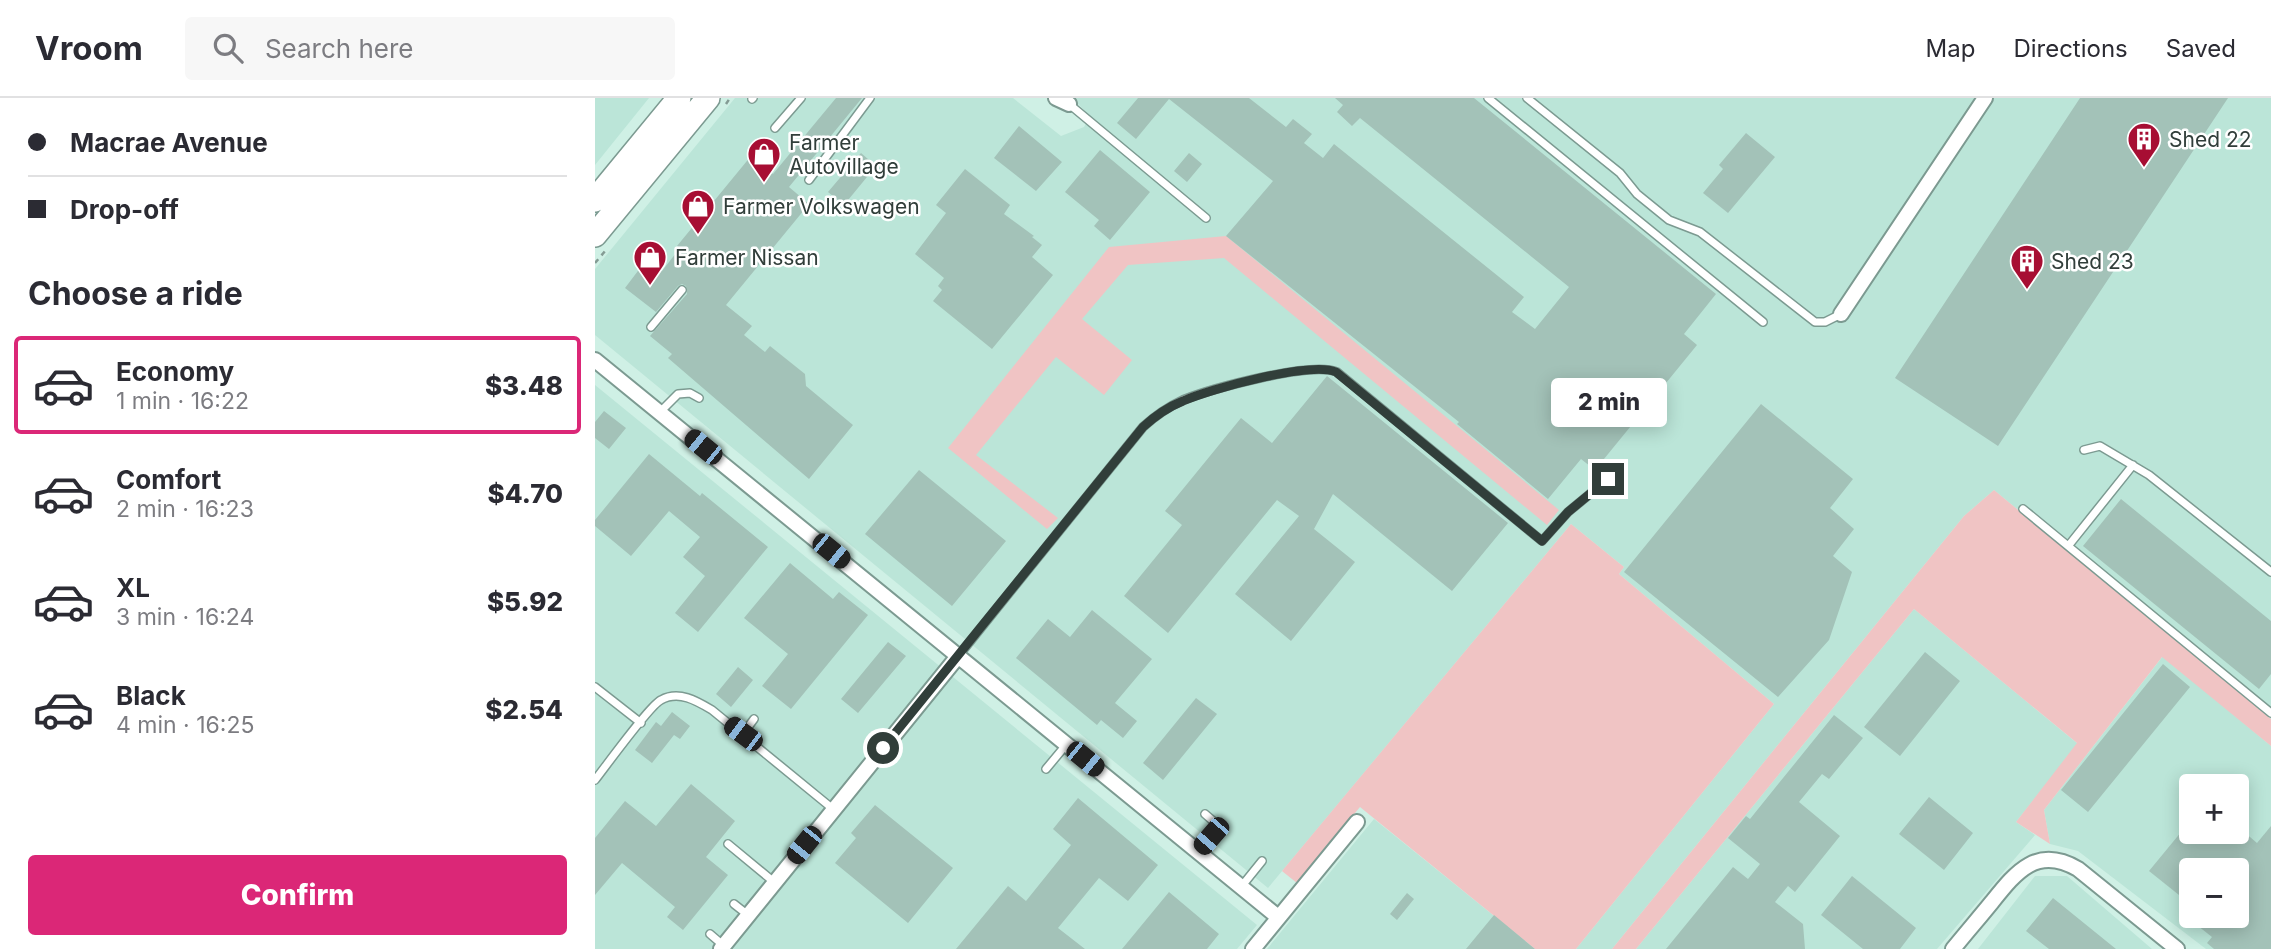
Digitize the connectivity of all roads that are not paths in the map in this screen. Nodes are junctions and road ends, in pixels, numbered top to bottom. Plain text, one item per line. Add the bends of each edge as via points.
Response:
1 (679, 98) edge
2 (708, 98) edge
3 (801, 98) edge
4 (870, 98) edge
5 (1487, 98) edge
6 (1527, 98) edge
7 (1985, 98) edge
8 (1062, 101) edge
9 (775, 128) dead end
10 (809, 180) dead end
11 (595, 200) edge
12 (1206, 218) dead end
13 (595, 235) edge
14 (682, 290) dead end
15 (1841, 314) joint
16 (1763, 322) dead end
17 (651, 327) dead end
18 (595, 360) edge
19 (699, 398) dead end
20 (660, 412) junction
21 (2084, 450) dead end
22 (2133, 465) junction
23 (1608, 479) dead end
24 (2023, 509) dead end
25 (2070, 545) junction
26 (2271, 572) edge
27 (958, 656) junction
28 (595, 687) edge
29 (2271, 701) edge
30 (2268, 711) edge
31 (754, 719) dead end
32 (641, 723) junction
33 (743, 734) junction
34 (1066, 744) junction
35 (1046, 769) dead end
36 (595, 780) edge
37 (833, 809) junction
38 (1205, 814) dead end
39 (1357, 822) dead end
40 (728, 844) dead end
41 (1198, 851) junction
42 (1262, 861) dead end
43 (774, 882) junction
44 (1241, 887) junction
45 (734, 904) dead end
46 (748, 915) junction
47 (1279, 917) junction
48 (710, 934) dead end
49 (723, 947) edge
50 (1253, 949) edge
51 (1953, 949) edge
52 (2177, 949) edge

1 - 11 highway
2 - 13 highway
3 - 9 lane
4 - 10 lane
5 - 16 lane
6 - 15 lane via 1669,219 1700,232 1815,322
7 - 15 street
8 - 12 lane
14 - 17 lane
18 - 20 street
19 - 20 lane via 678,394
20 - 27 street
21 - 22 lane via 2100,446
22 - 25 lane
22 - 26 lane
23 - 27 lane via 1542,541 1336,372 1321,368 1231,386 1175,405 1143,427
24 - 25 lane
25 - 30 lane
27 - 34 street
27 - 37 street
28 - 32 lane
29 - 30 lane
31 - 33 lane
32 - 33 lane via 660,700 682,696
32 - 36 lane
33 - 37 lane
34 - 35 lane
34 - 41 street
37 - 43 street
38 - 41 lane via 1219,826
39 - 47 street
40 - 43 lane
41 - 44 street
42 - 44 lane
43 - 46 street
44 - 47 street
45 - 46 lane
46 - 49 street
47 - 50 street
48 - 49 lane
51 - 52 street via 2015,874 2033,862 2051,860 2078,869

